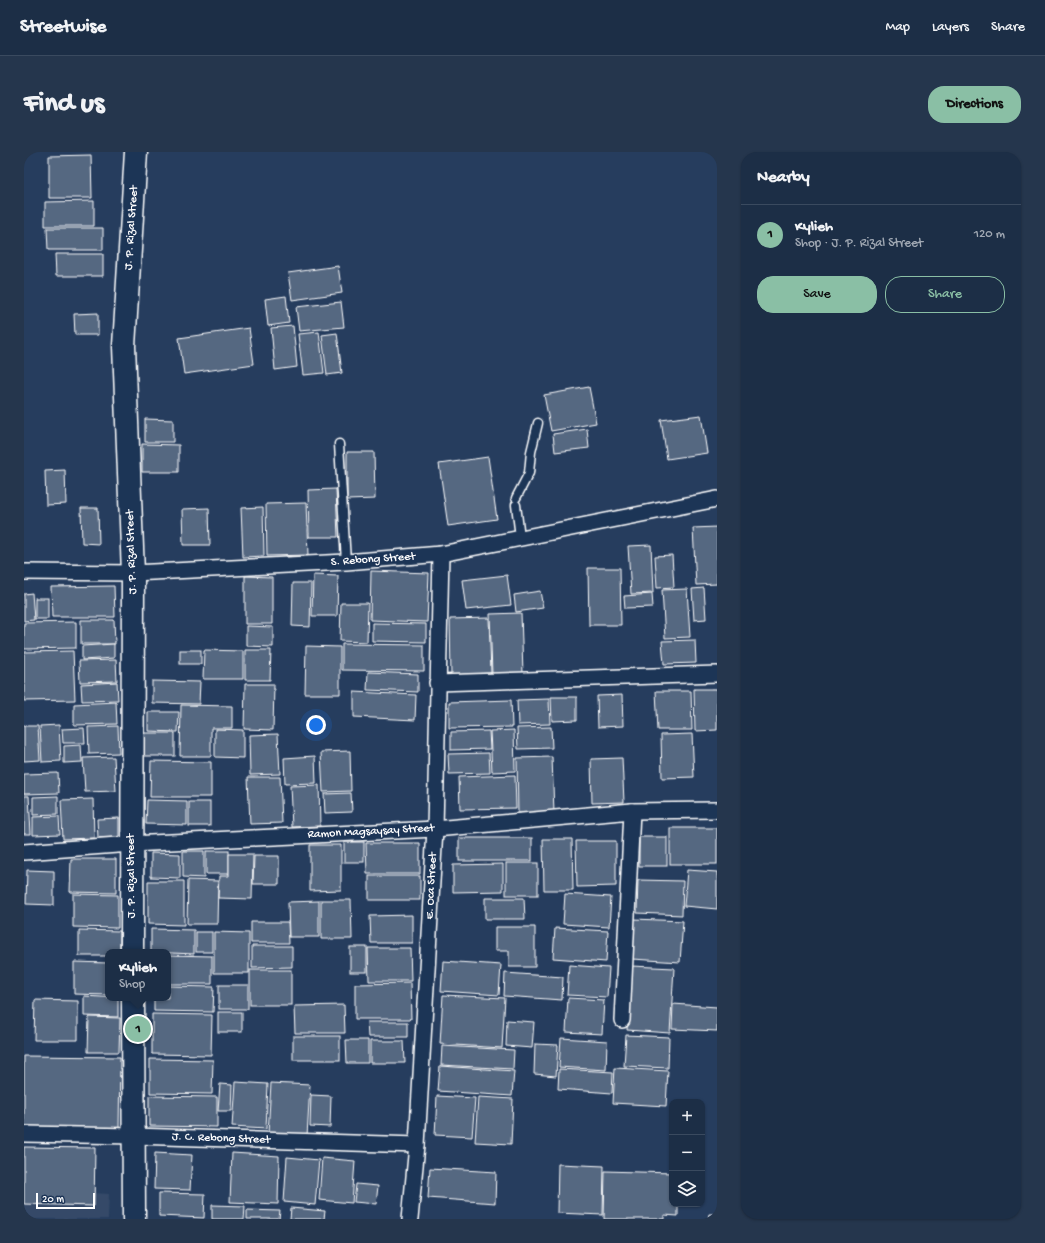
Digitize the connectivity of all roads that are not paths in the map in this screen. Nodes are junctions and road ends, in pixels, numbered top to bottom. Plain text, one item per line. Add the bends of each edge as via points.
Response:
1 (136, 152) edge
2 (538, 423) dead end
3 (339, 444) dead end
4 (717, 499) edge
5 (520, 537) junction
6 (441, 554) junction
7 (346, 562) junction
8 (24, 572) edge
9 (133, 573) junction
10 (717, 674) edge
11 (437, 683) junction
12 (717, 810) edge
13 (632, 811) junction
14 (435, 829) junction
15 (131, 844) junction
16 (24, 852) edge
17 (132, 949) edge
18 (133, 1001) edge
19 (622, 1020) dead end
20 (24, 1134) edge
21 (134, 1136) junction
22 (417, 1145) junction
23 (134, 1219) edge
24 (410, 1219) edge

1 - 9 street, J. P. Rizal Street via 124,346
2 - 5 lane via 531,452 530,473 516,501
3 - 7 lane
4 - 5 street, S. Rebong Street
5 - 6 street, S. Rebong Street
6 - 7 street, S. Rebong Street
6 - 11 street, E. Oca Street
7 - 9 street, S. Rebong Street
8 - 9 street, S. Rebong Street
9 - 15 street, J. P. Rizal Street
10 - 11 street
11 - 14 street, E. Oca Street
12 - 13 street, Ramon Magsaysay Street
13 - 14 street, Ramon Magsaysay Street
13 - 19 street
14 - 15 street, Ramon Magsaysay Street
14 - 22 street, E. Oca Street
15 - 16 street, Ramon Magsaysay Street
15 - 17 street, J. P. Rizal Street
18 - 21 street
20 - 21 street, J. C. Rebong Street
21 - 22 street, J. C. Rebong Street
21 - 23 street
22 - 24 street, E. Oca Street

